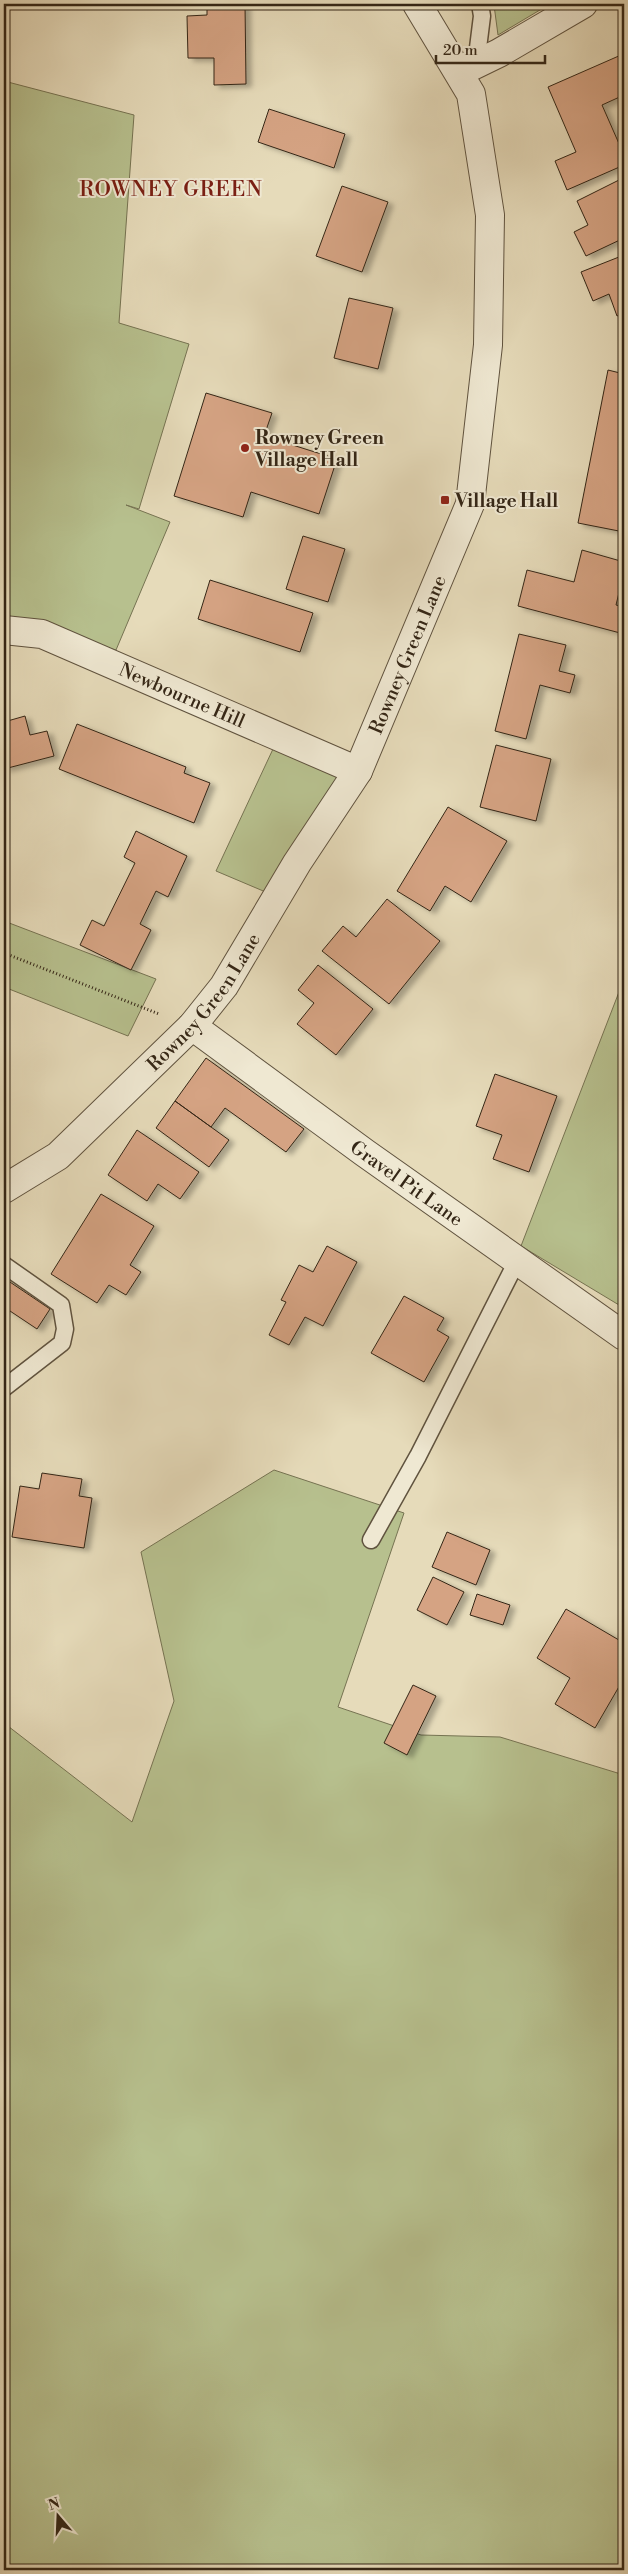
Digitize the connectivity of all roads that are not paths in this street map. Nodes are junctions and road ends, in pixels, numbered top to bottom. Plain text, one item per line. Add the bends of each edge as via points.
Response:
1 (417, 4) edge
2 (480, 4) edge
3 (583, 4) edge
4 (468, 68) junction
5 (4, 630) edge
6 (358, 772) junction
7 (192, 1026) junction
8 (4, 1189) edge
9 (518, 1259) junction
10 (4, 1266) edge
11 (624, 1336) edge
12 (4, 1388) edge
13 (371, 1540) dead end

1 - 4 street, Rowney Green Lane
2 - 4 lane via 482,16
3 - 4 street
4 - 6 street, Rowney Green Lane via 490,215 488,345 470,504
5 - 6 street, Newbourne Hill via 42,634
6 - 7 street, Rowney Green Lane via 297,863 224,986
7 - 8 street, Rowney Green Lane via 58,1156
7 - 9 street, Gravel Pit Lane via 365,1153
9 - 11 street, Gravel Pit Lane
9 - 13 lane via 418,1456
10 - 12 lane via 61,1305 65,1329 62,1343

